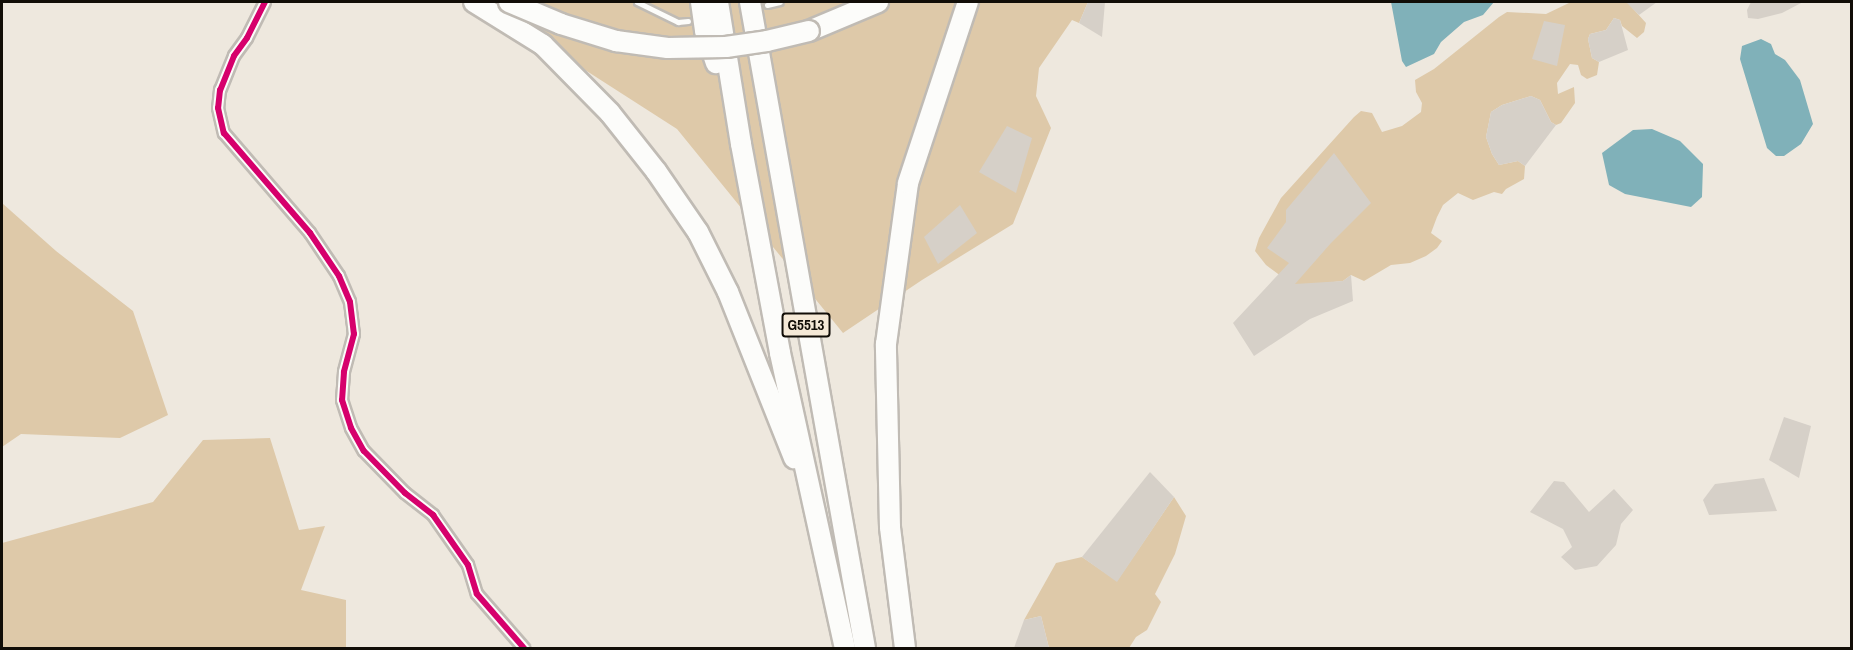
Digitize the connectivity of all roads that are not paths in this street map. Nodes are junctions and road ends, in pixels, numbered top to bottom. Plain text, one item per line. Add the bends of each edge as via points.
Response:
1 (265, 2) edge
2 (474, 2) edge
3 (509, 2) edge
4 (637, 2) edge
5 (701, 2) edge
6 (718, 2) edge
7 (780, 2) edge
8 (878, 2) edge
9 (968, 2) edge
10 (759, 3) edge
11 (688, 21) dead end
12 (739, 130) junction
13 (814, 507) junction
14 (524, 648) edge
15 (845, 648) edge
16 (865, 648) edge
17 (905, 648) edge

1 - 14 street via 234,56 220,90 218,108 224,133 310,232 339,276 350,302 354,334 344,372 342,400 364,451 433,515 468,566 477,594
2 - 13 highway via 543,45 610,113 698,232 728,292
3 - 8 highway, bridge via 616,41 668,48 726,47 767,41 809,31
4 - 11 lane via 678,22
5 - 12 highway via 705,31
6 - 12 highway, G5513
7 - 10 lane
9 - 17 highway via 908,183 886,344 890,527
10 - 16 highway, G5513
12 - 13 highway, G5513 via 780,353
13 - 15 highway, G5513

